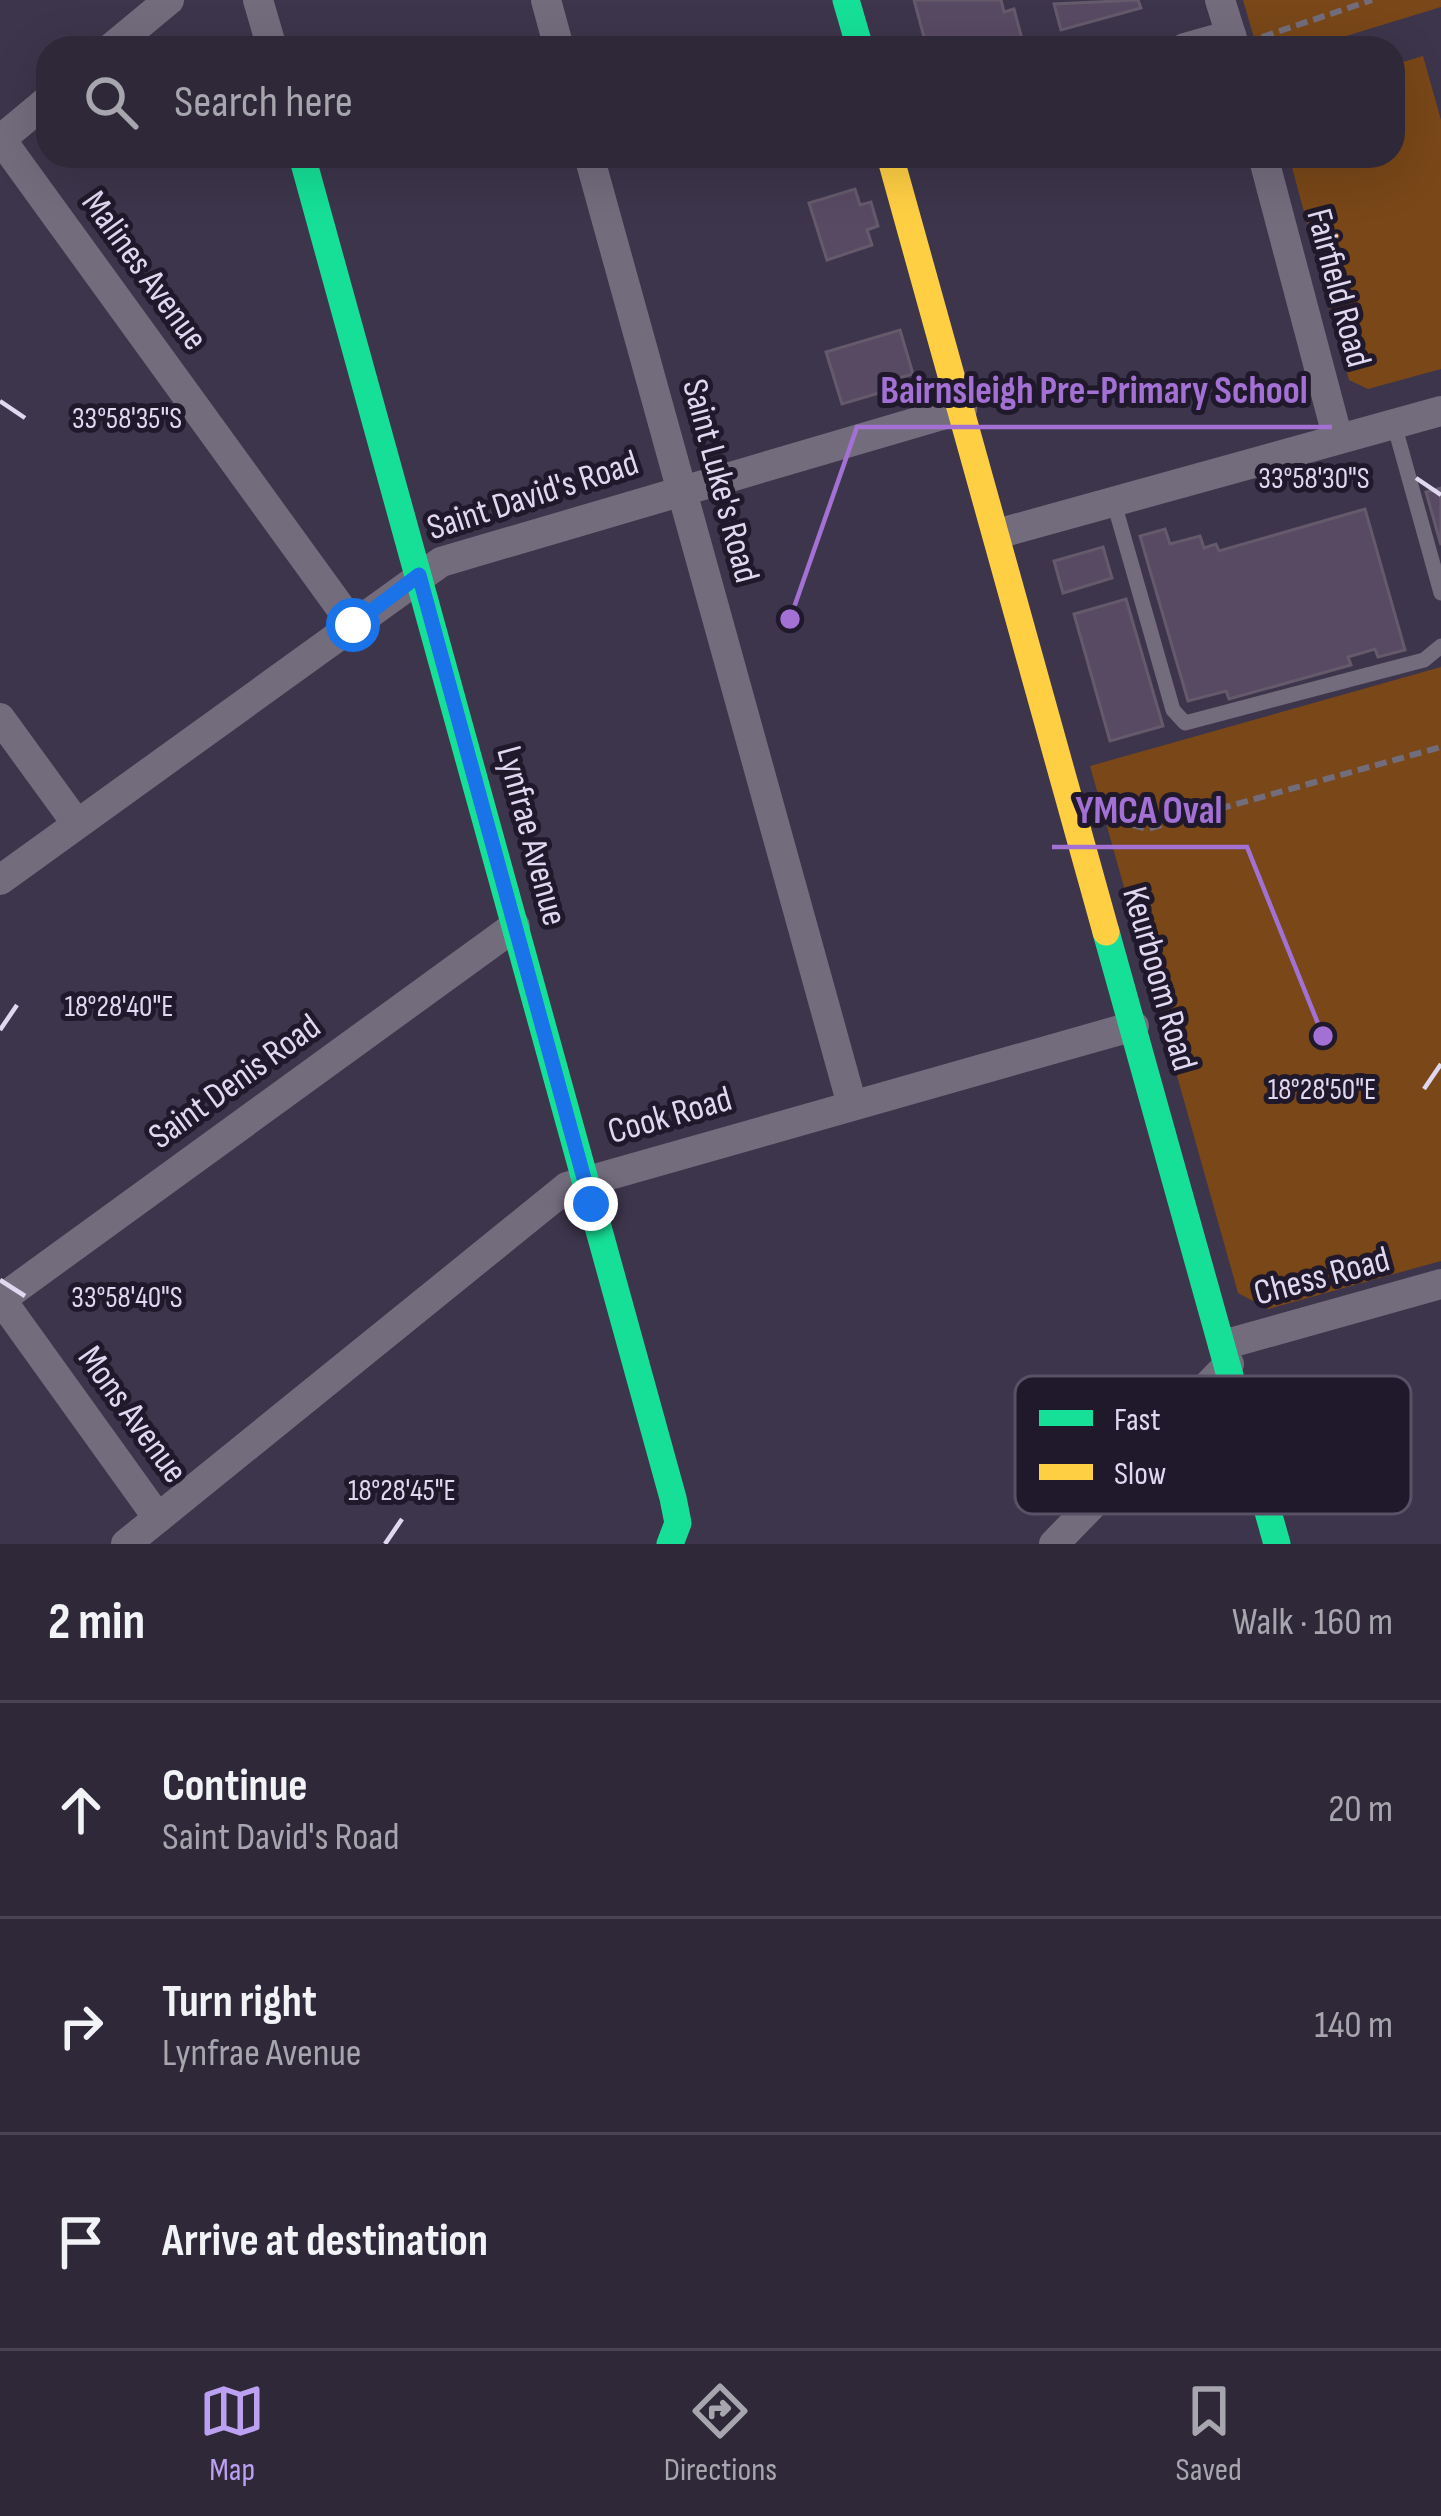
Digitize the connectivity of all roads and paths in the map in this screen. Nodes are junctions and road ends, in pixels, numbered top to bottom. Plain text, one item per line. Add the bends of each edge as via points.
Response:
1 (169, 0) edge
2 (258, 0) edge
3 (546, 0) edge
4 (846, 0) edge
5 (1220, 0) edge
6 (1372, 0) edge
7 (126, 36) edge
8 (268, 36) edge
9 (556, 36) edge
10 (856, 36) edge
11 (1232, 36) edge
12 (1256, 36) edge
13 (36, 110) edge
14 (0, 139) edge
15 (305, 168) edge
16 (592, 168) edge
17 (893, 168) edge
18 (1267, 168) edge
19 (962, 409) junction
20 (1441, 411) edge
21 (1394, 424) junction
22 (1338, 439) junction
23 (682, 490) junction
24 (1114, 503) junction
25 (998, 534) junction
26 (419, 575) junction
27 (1441, 593) edge
28 (353, 625) junction
29 (1441, 646) edge
30 (0, 718) edge
31 (1441, 747) edge
32 (1105, 812) dead end
33 (77, 824) junction
34 (0, 880) edge
35 (515, 926) junction
36 (1134, 1026) junction
37 (852, 1105) junction
38 (585, 1180) junction
39 (1441, 1284) edge
40 (0, 1299) edge
41 (1226, 1354) junction
42 (1206, 1376) edge
43 (1232, 1376) edge
44 (1081, 1514) edge
45 (1269, 1514) edge
46 (158, 1518) junction
47 (672, 1541) edge
48 (126, 1544) edge
49 (1054, 1544) edge
50 (1277, 1544) edge

1 - 7 street
2 - 8 street
3 - 9 street
4 - 10 main road
5 - 11 street
6 - 12 path
13 - 14 street
14 - 28 street, Malines Avenue
15 - 26 main road, Lynfrae Avenue
16 - 23 street, Saint Luke's Road
17 - 19 main road, Keurboom Road
18 - 22 street, Fairfield Road
19 - 23 street, Saint David's Road
19 - 25 main road, Keurboom Road
20 - 21 street
21 - 22 street
21 - 27 lane
22 - 24 street
23 - 26 street, Saint David's Road via 459,554
23 - 37 street, Saint Luke's Road
24 - 25 street
24 - 29 lane via 1180,720 1194,723 1424,660
25 - 36 main road, Keurboom Road
26 - 28 street, Saint David's Road
26 - 35 main road, Lynfrae Avenue
28 - 33 street, Saint David's Road
30 - 33 street
31 - 32 path via 1147,830
33 - 34 street, Saint David's Road
35 - 38 main road, Lynfrae Avenue
35 - 40 street, Saint Denis Road
36 - 37 street, Cook Road
36 - 41 main road, Keurboom Road
37 - 38 street, Cook Road
38 - 46 street, Cook Road via 553,1196
38 - 47 main road, Lynfrae Avenue via 673,1498
39 - 41 street, Chess Road
40 - 46 street, Mons Avenue
41 - 42 street
41 - 43 main road, Keurboom Road
44 - 49 street
45 - 50 main road, Keurboom Road
46 - 48 street, Cook Road

